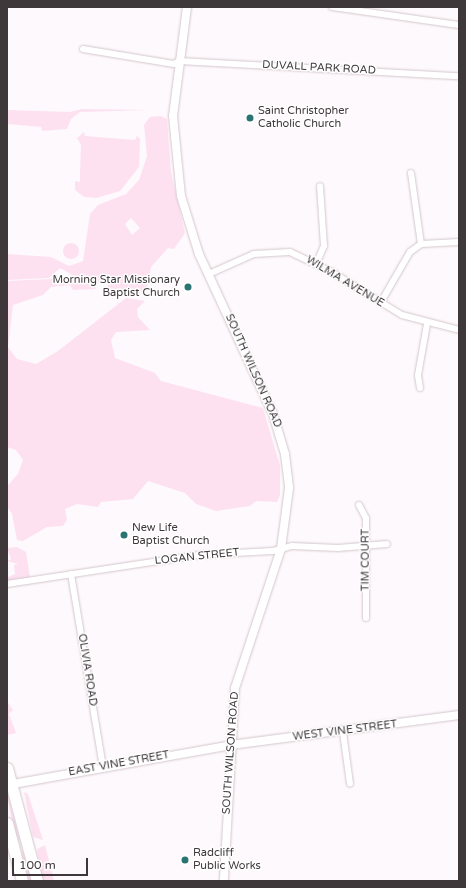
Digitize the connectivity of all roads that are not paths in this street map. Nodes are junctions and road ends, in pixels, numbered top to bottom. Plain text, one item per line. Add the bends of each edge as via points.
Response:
1 (188, 7) edge
2 (332, 7) edge
3 (459, 25) edge
4 (83, 49) dead end
5 (179, 61) junction
6 (459, 76) edge
7 (411, 173) dead end
8 (320, 186) dead end
9 (459, 242) edge
10 (421, 244) junction
11 (316, 264) junction
12 (209, 274) junction
13 (381, 302) junction
14 (427, 324) junction
15 (459, 330) edge
16 (420, 388) dead end
17 (359, 505) dead end
18 (387, 544) dead end
19 (366, 546) junction
20 (281, 549) junction
21 (71, 574) junction
22 (7, 584) edge
23 (366, 618) dead end
24 (459, 715) edge
25 (343, 732) junction
26 (231, 745) junction
27 (103, 767) junction
28 (7, 768) edge
29 (9, 784) edge
30 (350, 784) dead end
31 (7, 823) edge
32 (22, 881) edge
33 (37, 881) edge
34 (224, 881) edge

1 - 5 main road, SOUTH WILSON ROAD
2 - 3 street
4 - 5 street, DUVALL PARK ROAD via 174,64
5 - 6 street, DUVALL PARK ROAD
5 - 12 main road, SOUTH WILSON ROAD via 173,116 176,163 190,229
7 - 10 street
8 - 11 street via 324,246
9 - 10 street
10 - 13 street via 410,252
11 - 12 street, WILMA AVENUE via 297,254 275,250 247,256
11 - 13 street, WILMA AVENUE
12 - 20 main road, SOUTH WILSON ROAD via 266,395 282,440 289,488
13 - 14 street, WILMA AVENUE
14 - 15 street, WILMA AVENUE
14 - 16 street via 418,375
17 - 19 street, TIM COURT via 365,514
18 - 19 street, LOGAN STREET
19 - 20 street, LOGAN STREET via 292,546
19 - 23 street, TIM COURT
20 - 21 street, LOGAN STREET via 198,555
20 - 26 main road, SOUTH WILSON ROAD via 237,677
21 - 22 street, LOGAN STREET
21 - 27 street, OLIVIA ROAD
24 - 25 main road, WEST VINE STREET
25 - 26 main road, WEST VINE STREET
25 - 30 street
26 - 27 main road, EAST VINE STREET
26 - 34 main road, SOUTH WILSON ROAD
27 - 29 main road, EAST VINE STREET
28 - 29 highway
29 - 33 highway
31 - 32 highway

